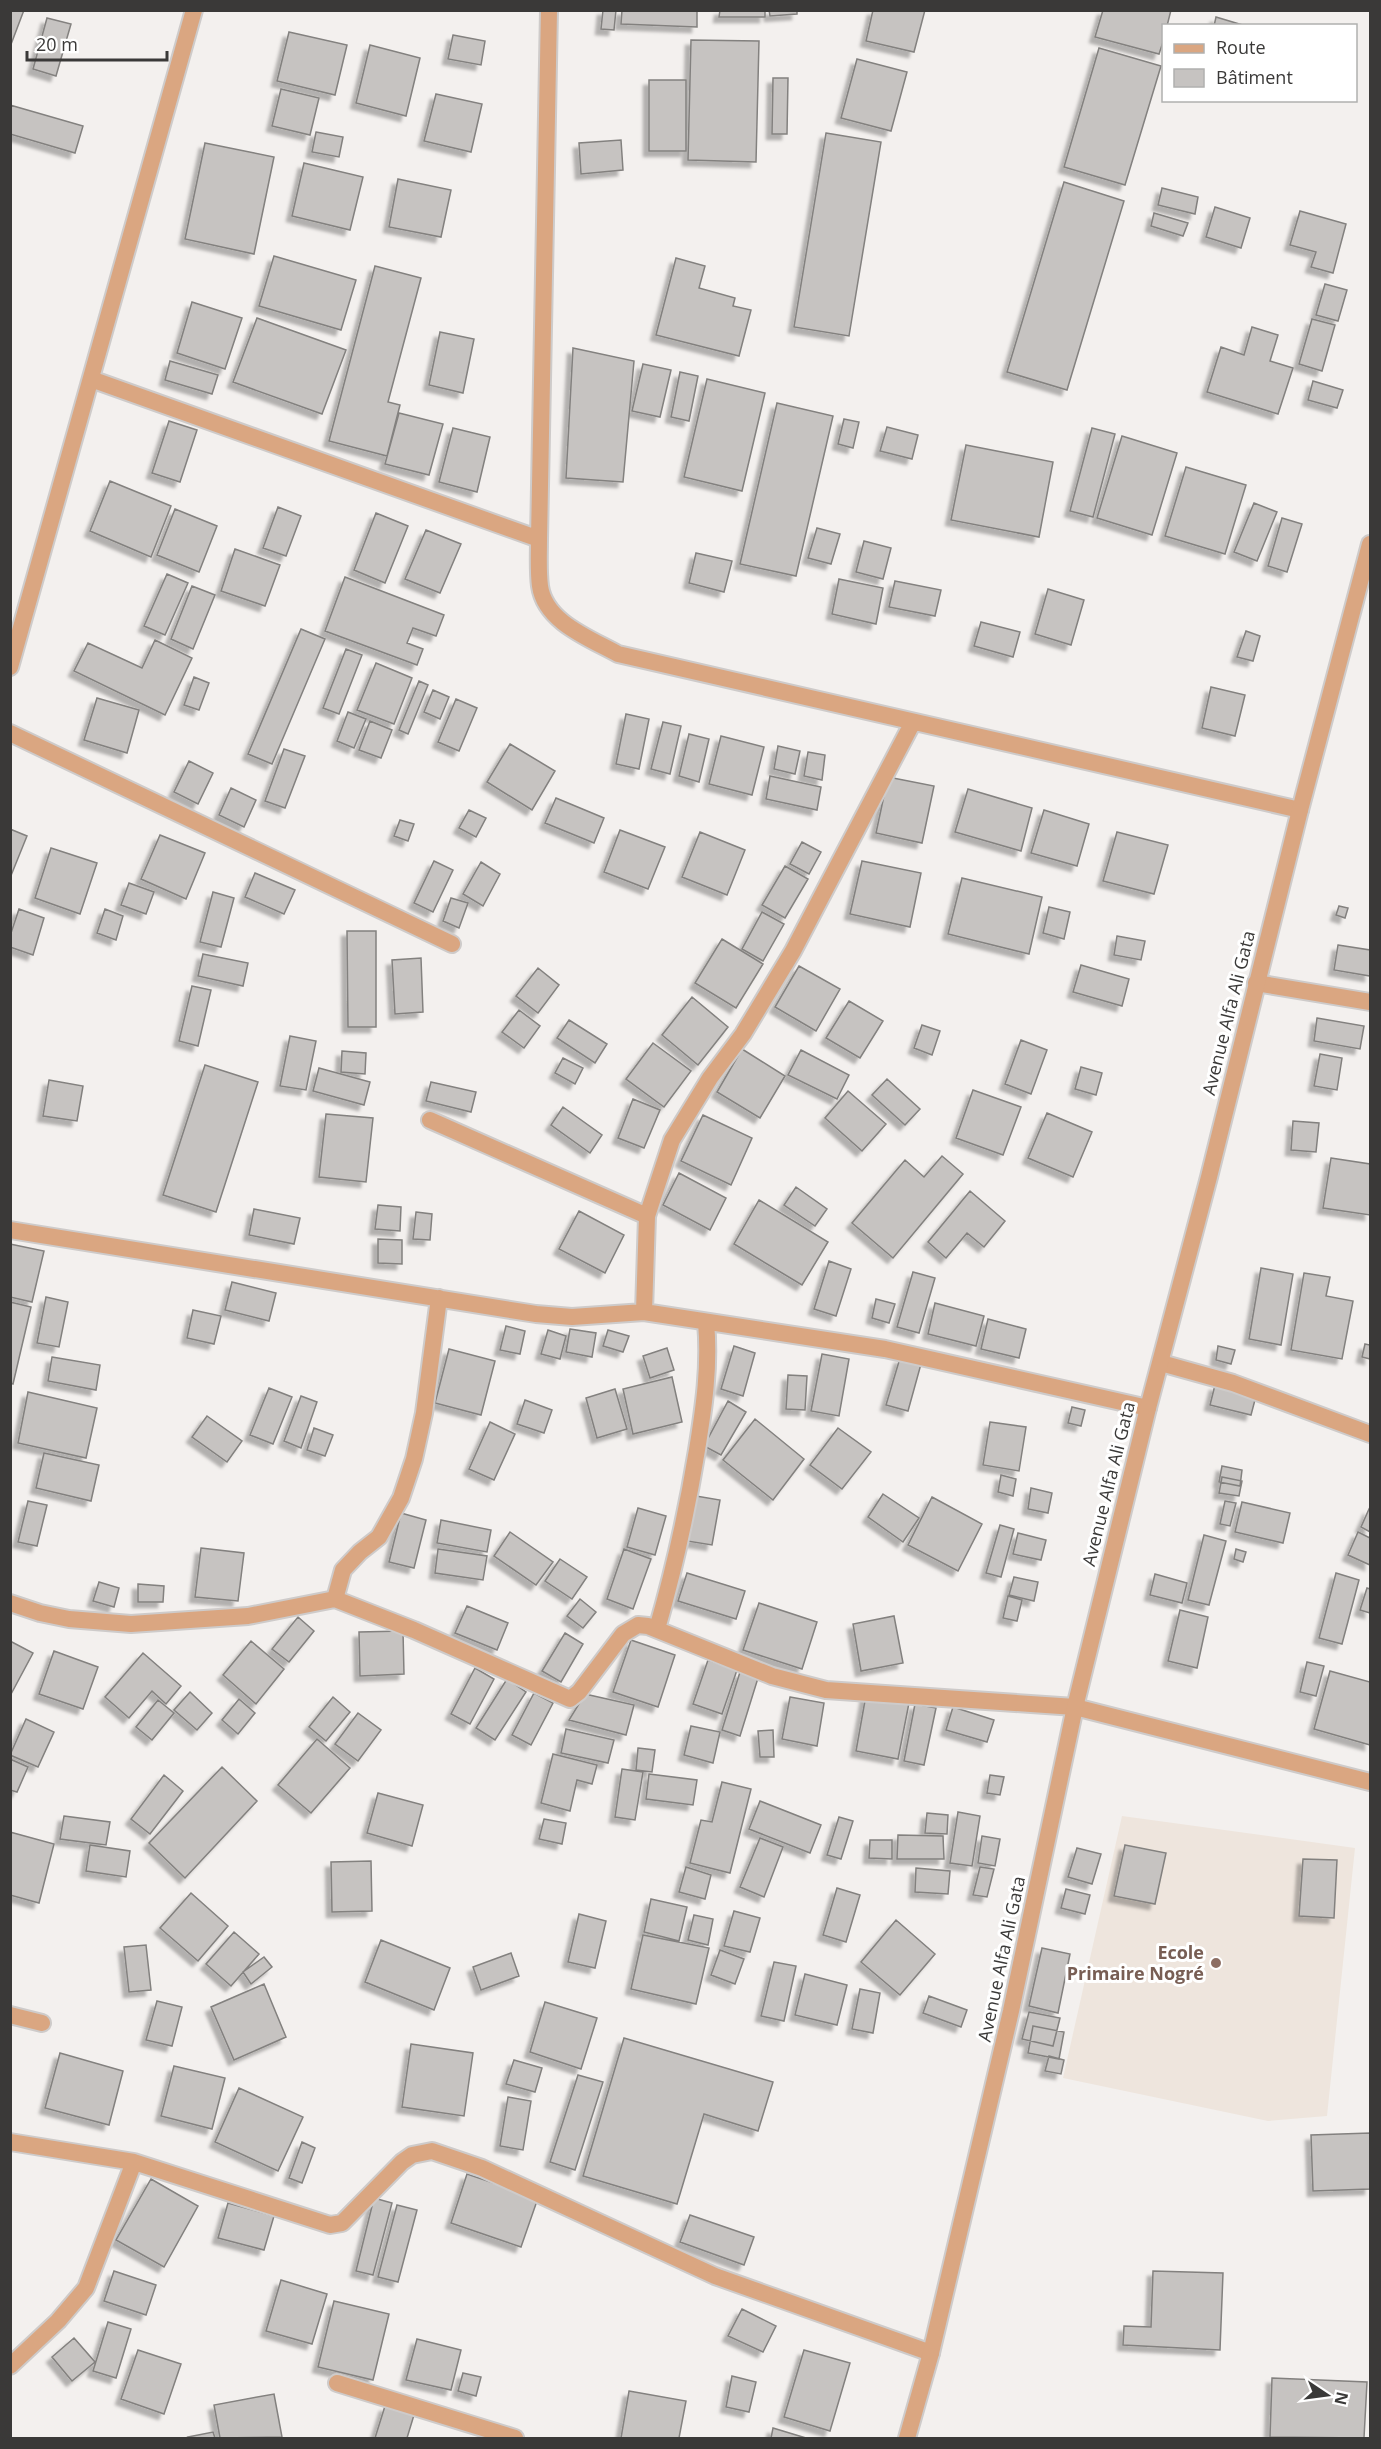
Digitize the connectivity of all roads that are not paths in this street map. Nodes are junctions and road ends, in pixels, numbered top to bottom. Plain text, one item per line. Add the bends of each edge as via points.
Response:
1 (194, 10) edge
2 (549, 10) edge
3 (91, 379) junction
4 (539, 539) junction
5 (1371, 544) edge
6 (10, 667) edge
7 (914, 722) junction
8 (10, 733) edge
9 (1300, 810) junction
10 (452, 944) dead end
11 (1256, 983) junction
12 (1371, 1002) edge
13 (430, 1120) dead end
14 (647, 1216) junction
15 (10, 1230) edge
16 (439, 1298) junction
17 (644, 1312) junction
18 (706, 1322) junction
19 (1161, 1363) junction
20 (1148, 1408) junction
21 (1371, 1434) edge
22 (335, 1599) junction
23 (10, 1603) edge
24 (657, 1629) junction
25 (1075, 1707) junction
26 (1371, 1782) edge
27 (10, 2015) edge
28 (42, 2024) dead end
29 (10, 2142) edge
30 (134, 2162) junction
31 (931, 2353) junction
32 (10, 2366) edge
33 (337, 2384) dead end
34 (515, 2439) edge
35 (908, 2439) edge

1 - 3 street
2 - 4 street
3 - 4 street
3 - 6 street
4 - 7 street via 543,598 561,621 618,654
5 - 9 street, Avenue Alfa Ali Gata
7 - 9 street
7 - 14 street via 793,951 672,1140
8 - 10 street
9 - 11 street, Avenue Alfa Ali Gata
11 - 12 street
11 - 19 street, Avenue Alfa Ali Gata
13 - 14 street
14 - 17 street
15 - 16 street
16 - 17 street via 572,1317
16 - 22 street via 424,1413 401,1498 379,1537 343,1570
17 - 18 street
18 - 20 street via 885,1349
18 - 24 street via 705,1400 688,1505
19 - 20 street, Avenue Alfa Ali Gata
19 - 21 street via 1233,1383
20 - 25 street, Avenue Alfa Ali Gata
22 - 23 street via 248,1616 131,1624 69,1620
22 - 24 street via 565,1698 574,1697 623,1634 638,1625
24 - 25 street via 772,1676 826,1690
25 - 26 street
25 - 31 street, Avenue Alfa Ali Gata via 1011,2011
27 - 28 street
29 - 30 street
30 - 31 street via 330,2225 342,2223 402,2162 432,2151 493,2172 715,2276
30 - 32 street via 86,2288
31 - 35 street, Avenue Alfa Ali Gata
33 - 34 street

